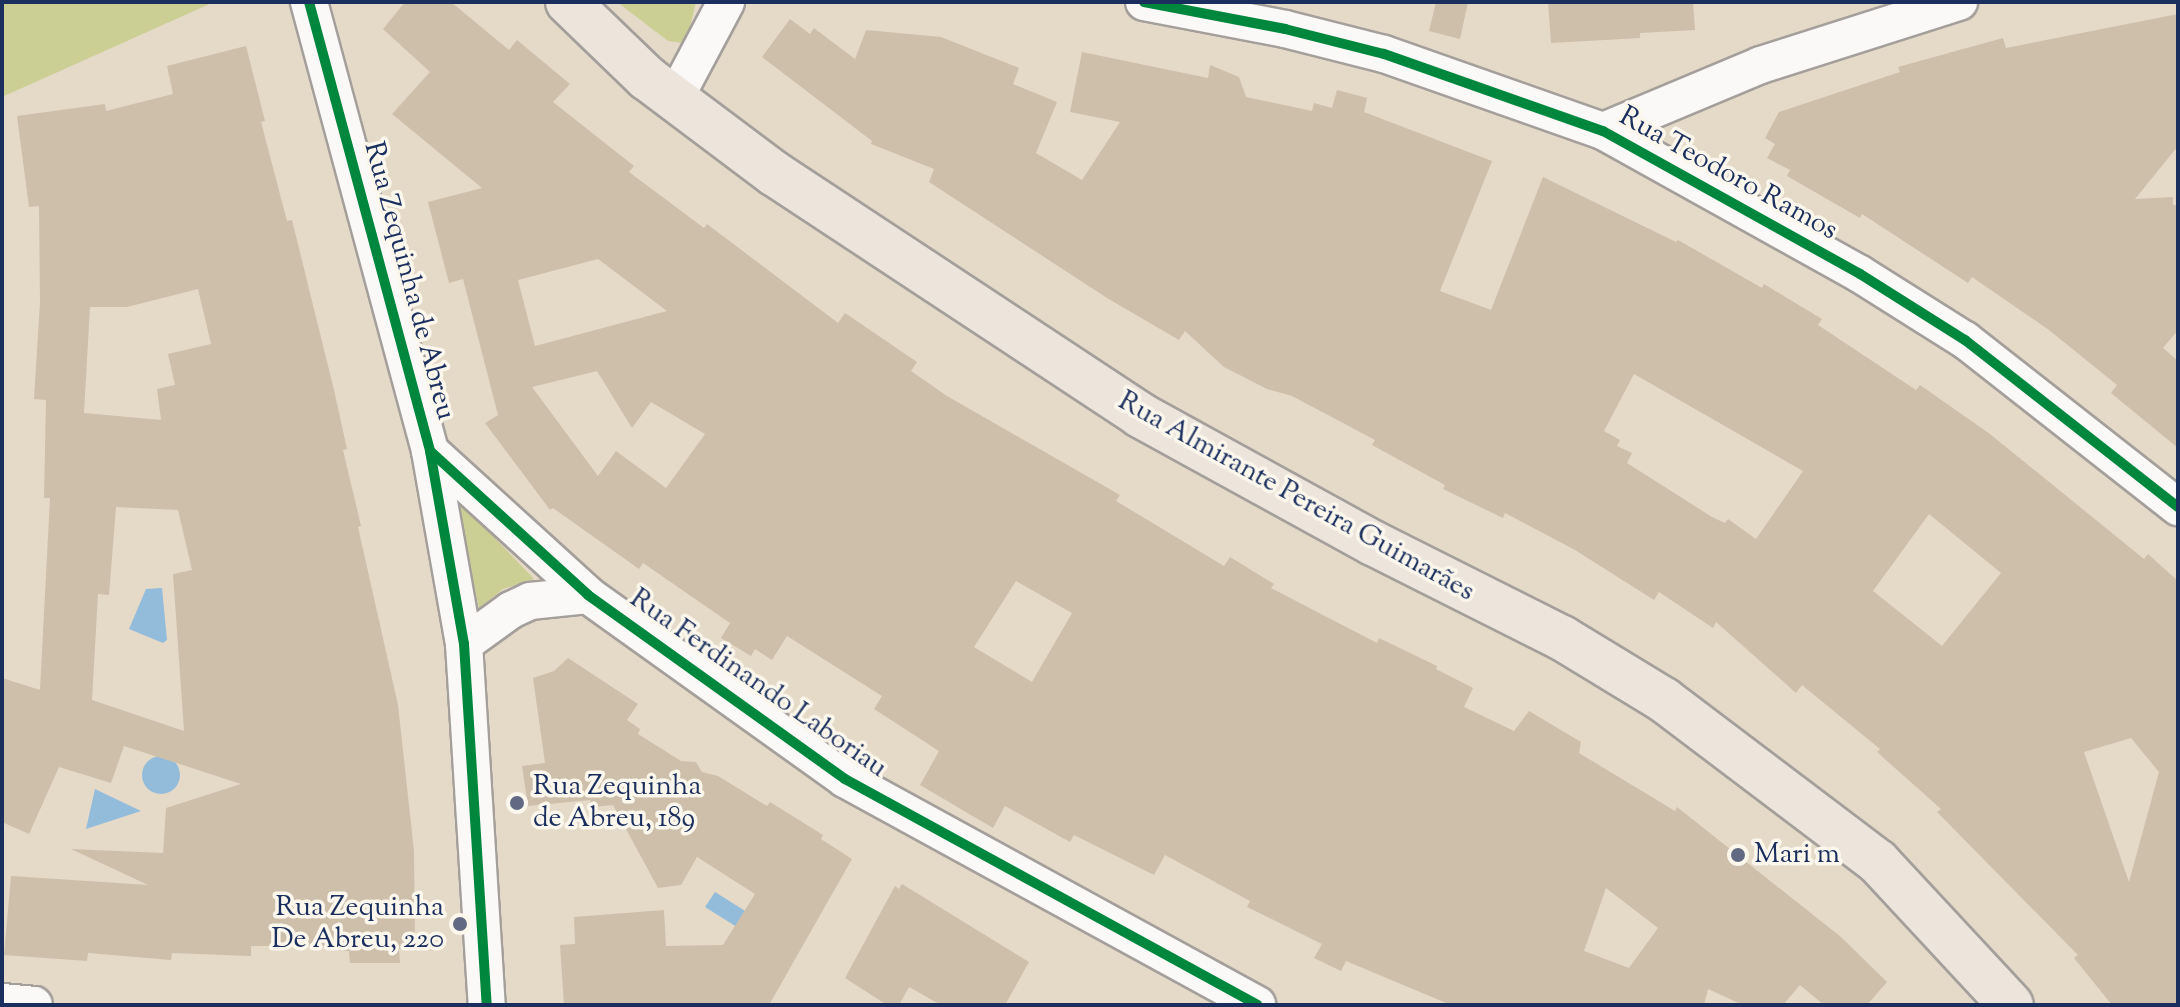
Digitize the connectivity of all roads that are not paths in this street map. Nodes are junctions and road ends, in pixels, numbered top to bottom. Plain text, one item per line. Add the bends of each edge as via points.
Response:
1 (309, 2) edge
2 (568, 2) edge
3 (726, 2) edge
4 (1144, 2) edge
5 (1959, 2) edge
6 (674, 100) junction
7 (1603, 131) junction
8 (430, 451) junction
9 (2178, 507) edge
10 (588, 595) junction
11 (464, 644) junction
12 (2, 1002) edge
13 (34, 1005) edge
14 (487, 1005) edge
15 (1257, 1005) edge
16 (2011, 1005) edge

1 - 8 street, Rua Zequinha de Abreu
2 - 6 main road, Rua Almirante Pereira Guimarães
3 - 6 street
4 - 7 street, Rua Teodoro Ramos via 1384,54
5 - 7 street via 1761,65
6 - 16 main road, Rua Almirante Pereira Guimarães via 775,174 1140,415 1373,543 1562,638 1664,700 1878,862
7 - 9 street, Rua Teodoro Ramos via 1860,274 1965,340
8 - 10 street, Rua Ferdinando Laboriau
8 - 11 street, Rua Zequinha de Abreu
10 - 11 street, Rua Ferdinando Laboriau via 530,601
10 - 15 street, Rua Ferdinando Laboriau via 845,779
11 - 14 street, Rua Zequinha de Abreu
12 - 13 street

